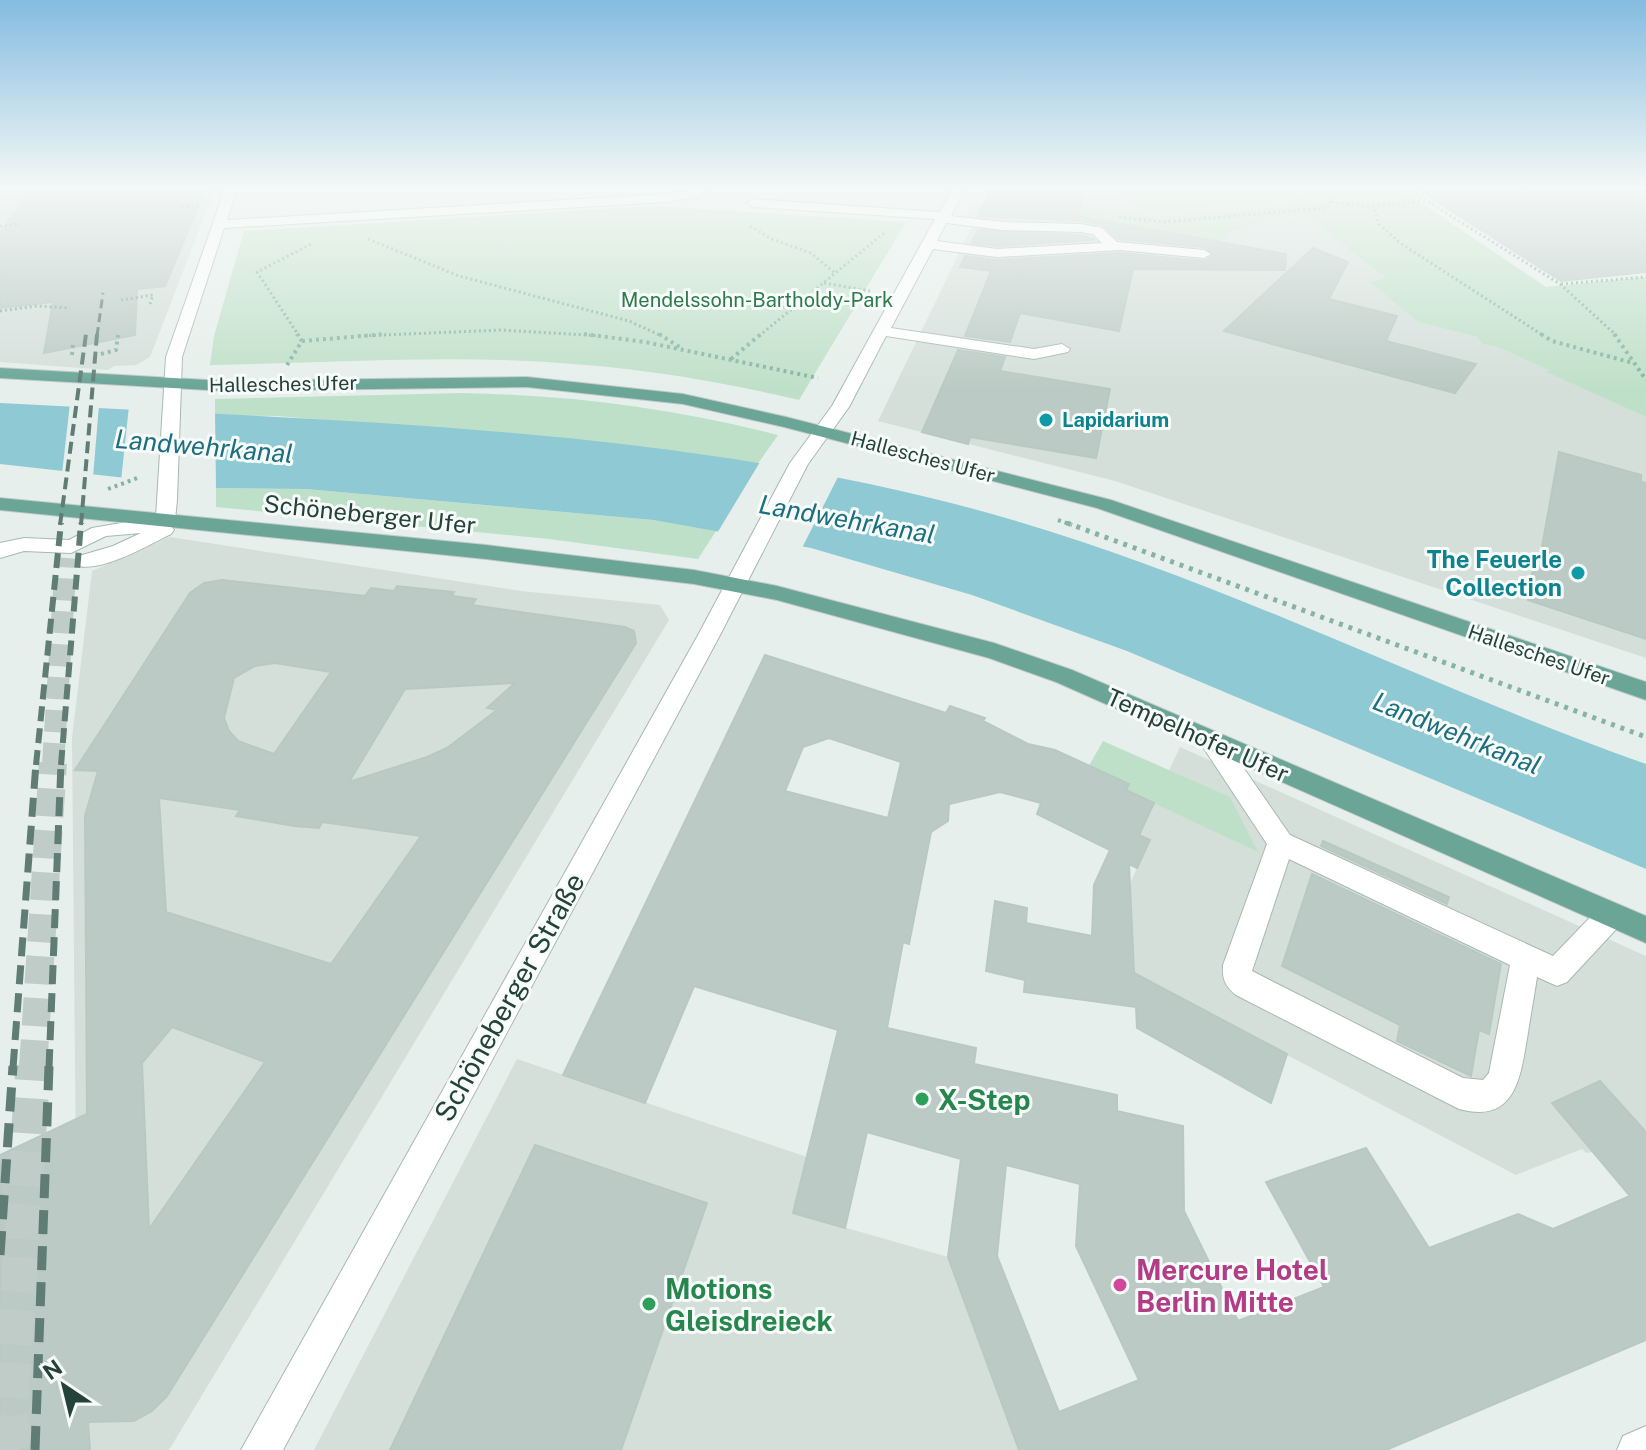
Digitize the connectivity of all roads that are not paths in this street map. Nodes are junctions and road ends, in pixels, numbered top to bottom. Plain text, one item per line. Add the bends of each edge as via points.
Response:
1 (208, 254) edge
2 (924, 254) edge
3 (1200, 254) edge
4 (1204, 254) dead end
5 (881, 331) junction
6 (1062, 349) dead end
7 (0, 373) edge
8 (170, 392) junction
9 (822, 431) junction
10 (0, 504) edge
11 (173, 521) junction
12 (0, 551) edge
13 (86, 561) dead end
14 (735, 584) junction
15 (1646, 691) edge
16 (1211, 741) junction
17 (1281, 843) junction
18 (1610, 916) junction
19 (1646, 930) edge
20 (1526, 958) junction
21 (1646, 1446) edge
22 (261, 1450) edge
23 (1637, 1450) edge

1 - 8 street via 180,336
2 - 5 street
3 - 4 street
5 - 6 street via 1034,354
5 - 9 street
7 - 8 main road, Hallesches Ufer
8 - 9 main road, Hallesches Ufer via 487,381 573,386 683,399
8 - 11 street
9 - 14 street, Schöneberger Straße via 799,463
9 - 15 main road, Hallesches Ufer via 1104,504
10 - 11 main road, Schöneberger Ufer
11 - 12 street via 100,531 68,548 22,543
11 - 13 street via 120,551
11 - 14 main road, Schöneberger Ufer via 486,552
14 - 16 main road, Tempelhofer Ufer via 994,651
14 - 22 street, Schöneberger Straße
16 - 17 street
16 - 18 main road, Tempelhofer Ufer
17 - 20 street
17 - 20 street via 1237,977 1459,1093 1479,1099 1495,1092 1504,1080
18 - 19 main road, Tempelhofer Ufer
18 - 20 street via 1557,972
21 - 23 street

